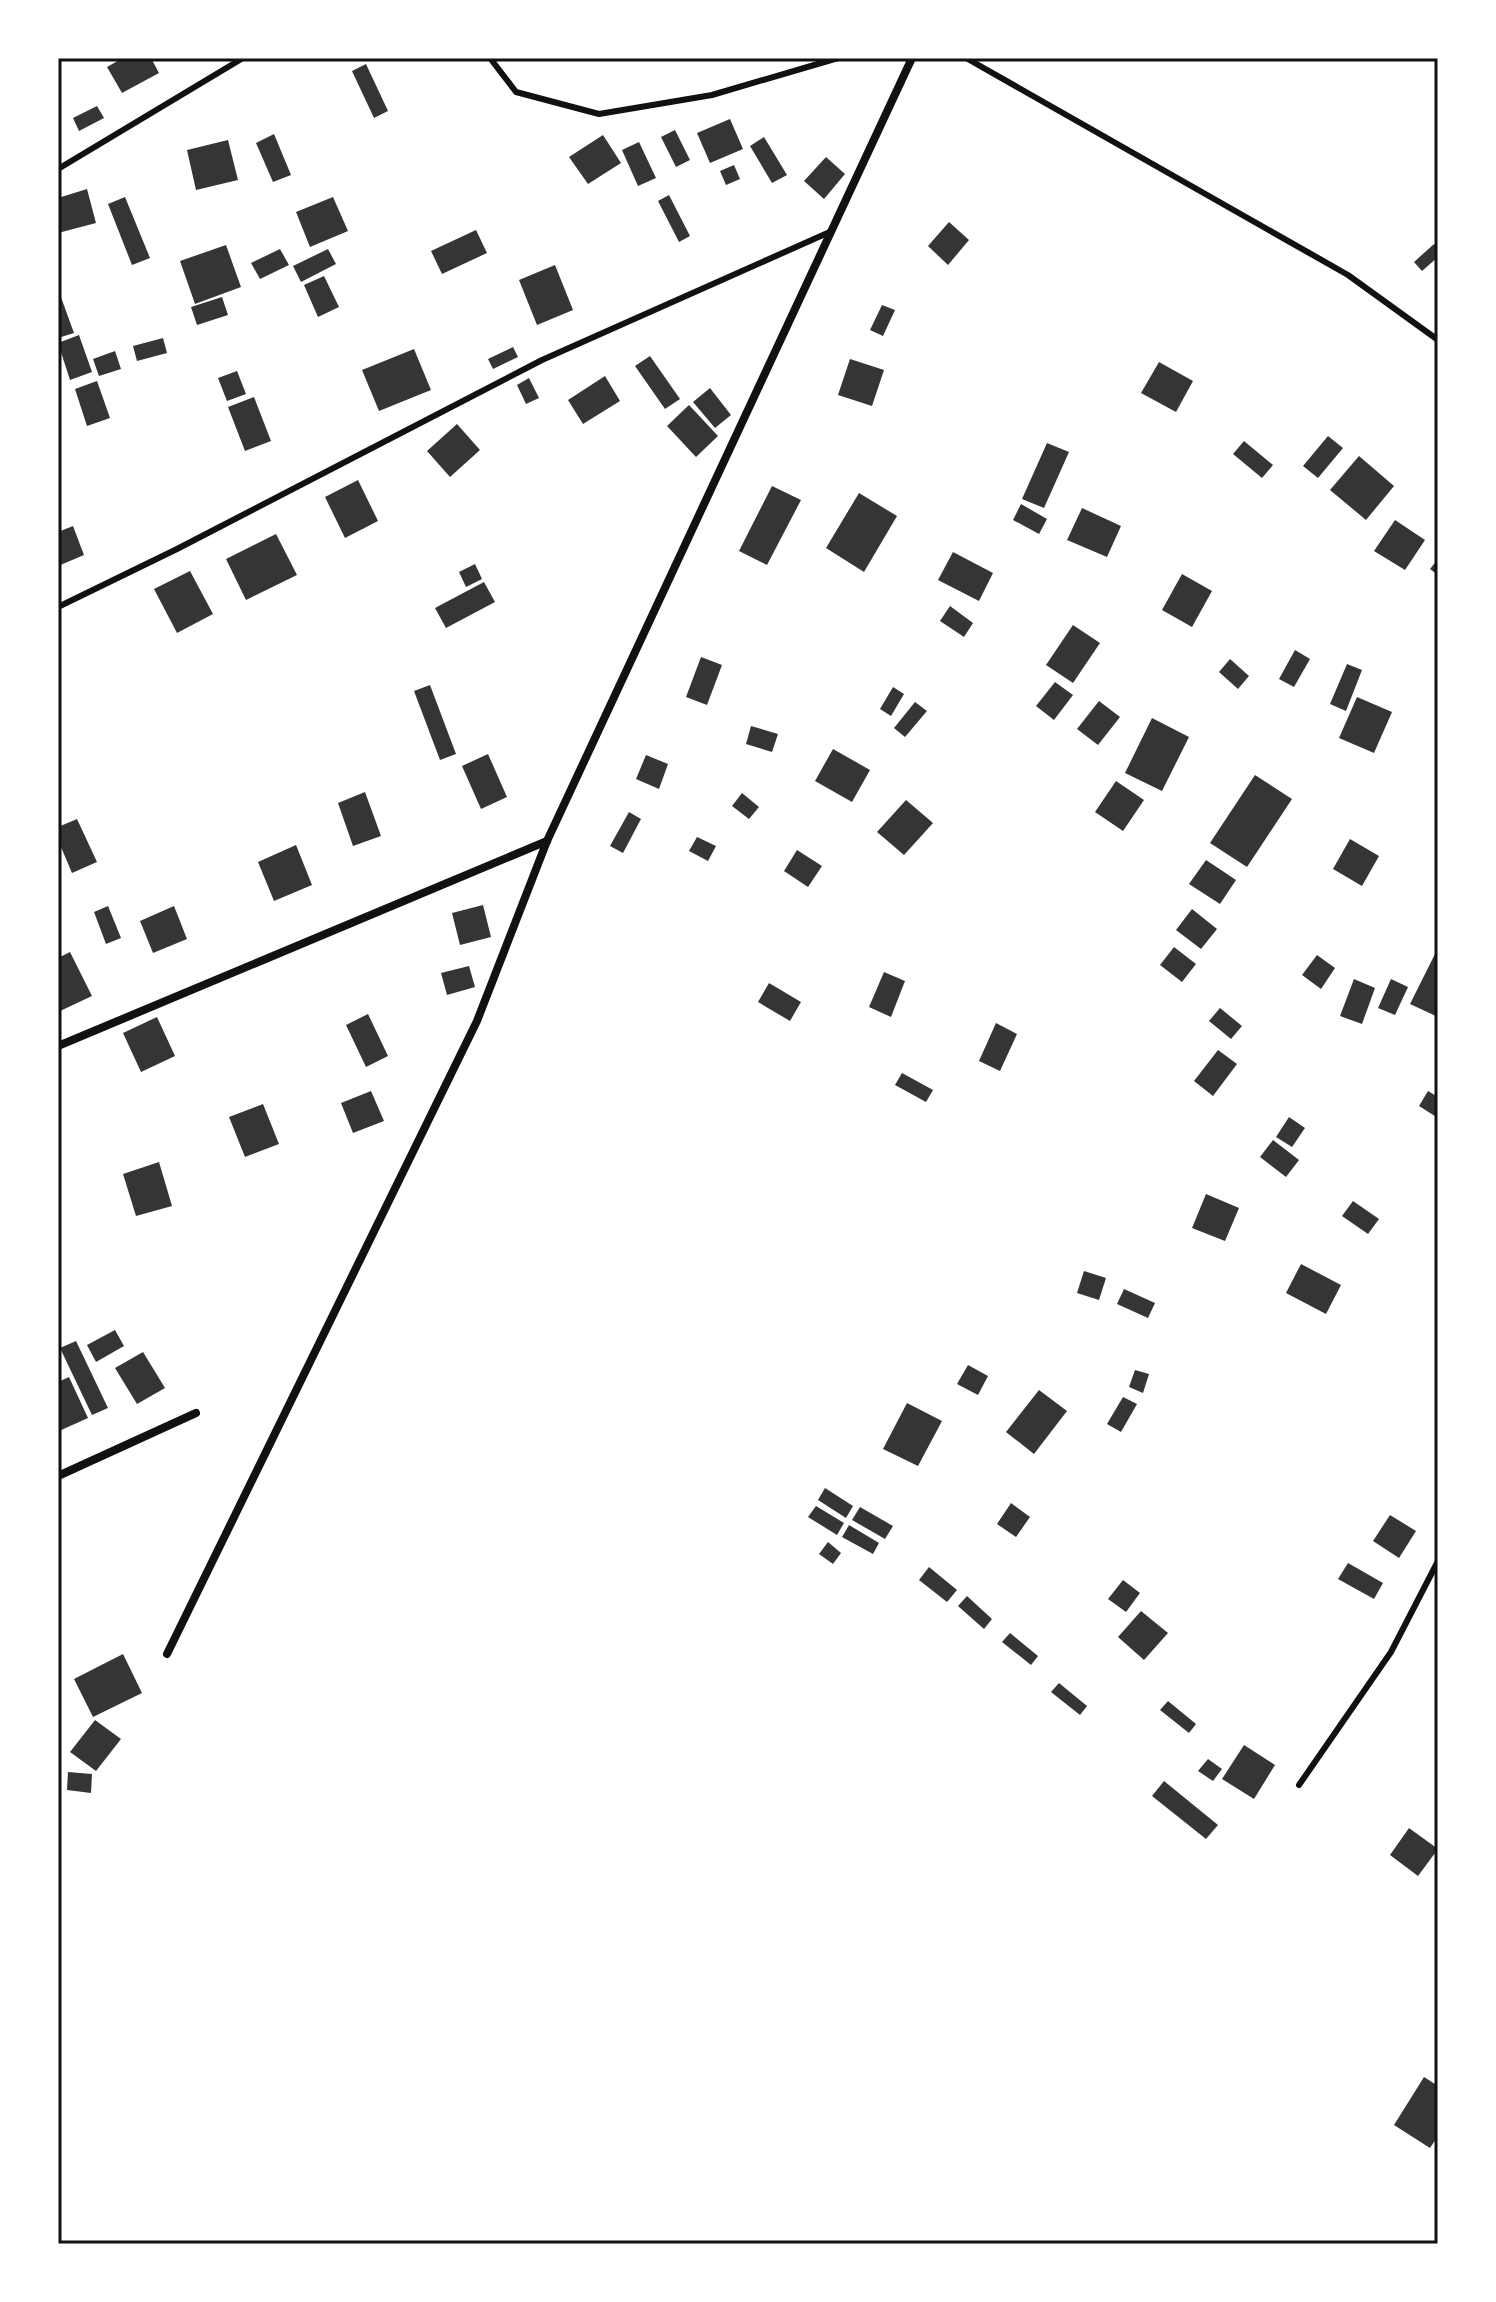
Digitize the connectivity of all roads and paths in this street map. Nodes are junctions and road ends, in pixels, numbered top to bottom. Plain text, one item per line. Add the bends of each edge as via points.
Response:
1 (243, 58) edge
2 (490, 58) edge
3 (838, 58) edge
4 (912, 58) edge
5 (966, 58) edge
6 (58, 169) edge
7 (832, 231) junction
8 (1438, 340) edge
9 (58, 607) edge
10 (547, 841) junction
11 (58, 1046) edge
12 (196, 1413) dead end
13 (58, 1476) edge
14 (1438, 1561) edge
15 (167, 1654) dead end
16 (1299, 1785) dead end

1 - 6 lane
2 - 3 lane via 516,92 599,114 712,95
4 - 7 street
5 - 8 lane via 1348,275
7 - 9 lane via 542,360
7 - 10 street
10 - 11 street
10 - 15 street via 477,1021
12 - 13 street
14 - 16 lane via 1391,1652

